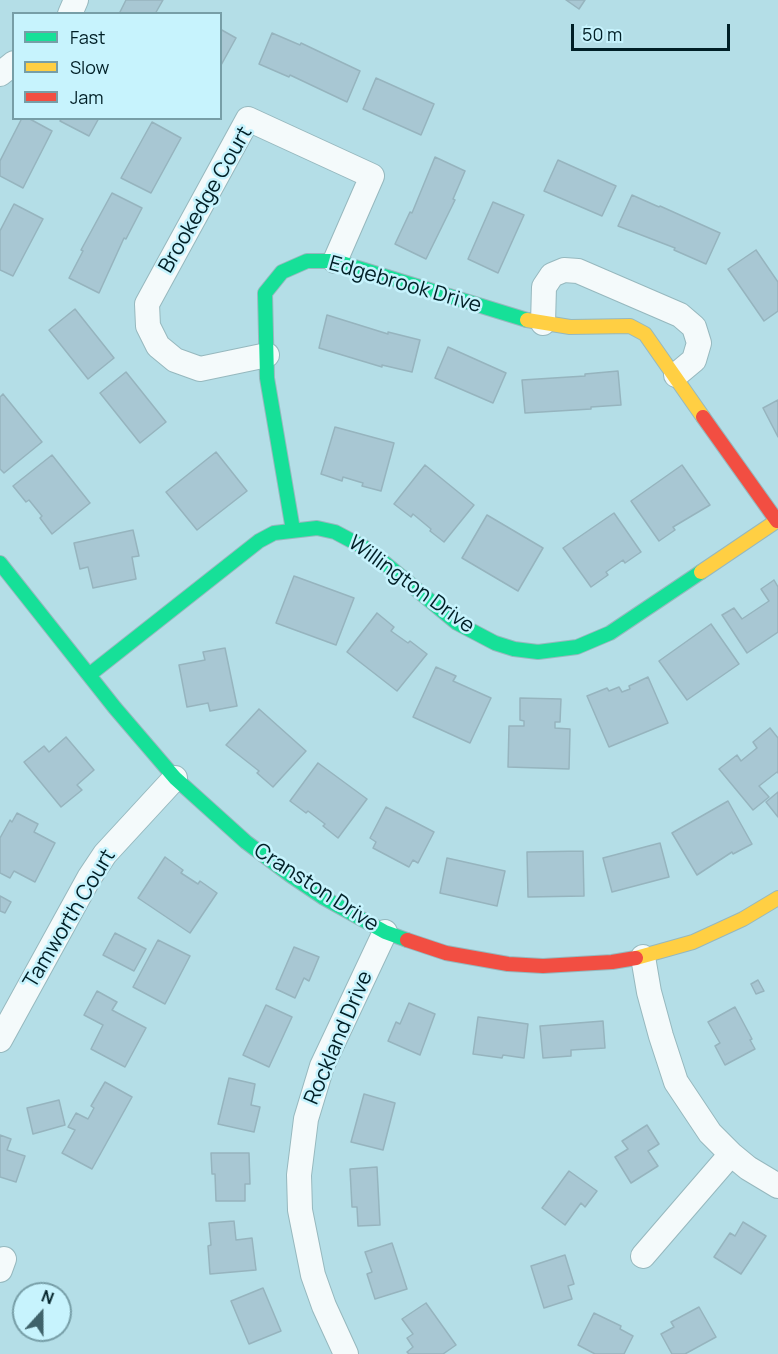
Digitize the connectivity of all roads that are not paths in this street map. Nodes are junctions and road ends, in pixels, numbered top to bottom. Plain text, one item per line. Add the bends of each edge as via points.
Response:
1 (12, 65) edge
2 (0, 74) edge
3 (335, 261) junction
4 (543, 324) junction
5 (267, 355) junction
6 (676, 375) junction
7 (777, 520) edge
8 (293, 530) junction
9 (0, 562) edge
10 (89, 675) junction
11 (175, 778) junction
12 (778, 898) edge
13 (385, 932) junction
14 (644, 957) junction
15 (0, 1040) edge
16 (731, 1154) junction
17 (778, 1186) edge
18 (643, 1256) dead end
19 (346, 1354) edge

1 - 2 street
3 - 4 street, Edgebrook Drive
3 - 5 street, Edgebrook Drive via 307,261 282,272 265,293
3 - 5 street, Brookedge Court via 372,176 248,119 147,304 147,315 158,346 176,360 200,369
4 - 6 street, Edgebrook Drive via 630,326 645,333
4 - 6 street via 544,287 552,275 564,270 578,271 680,315 694,327 699,343 694,360
5 - 8 street, Edgebrook Drive via 267,378
6 - 7 street, Edgebrook Drive
7 - 8 street, Willington Drive via 610,633 577,647 538,652 495,643 457,622 352,540 316,528
8 - 10 street, Willington Drive via 259,541
9 - 10 street, Cranston Drive
10 - 11 street, Cranston Drive
11 - 13 street, Cranston Drive via 246,842 290,875
11 - 15 street, Tamworth Court via 105,854
12 - 14 street, Cranston Drive via 693,942
13 - 14 street, Cranston Drive via 446,953 508,964 543,966
13 - 19 street, Rockland Drive via 322,1066 306,1119 299,1175 300,1210 313,1275
14 - 16 street via 649,992 676,1082 710,1133
16 - 17 street
16 - 18 street

